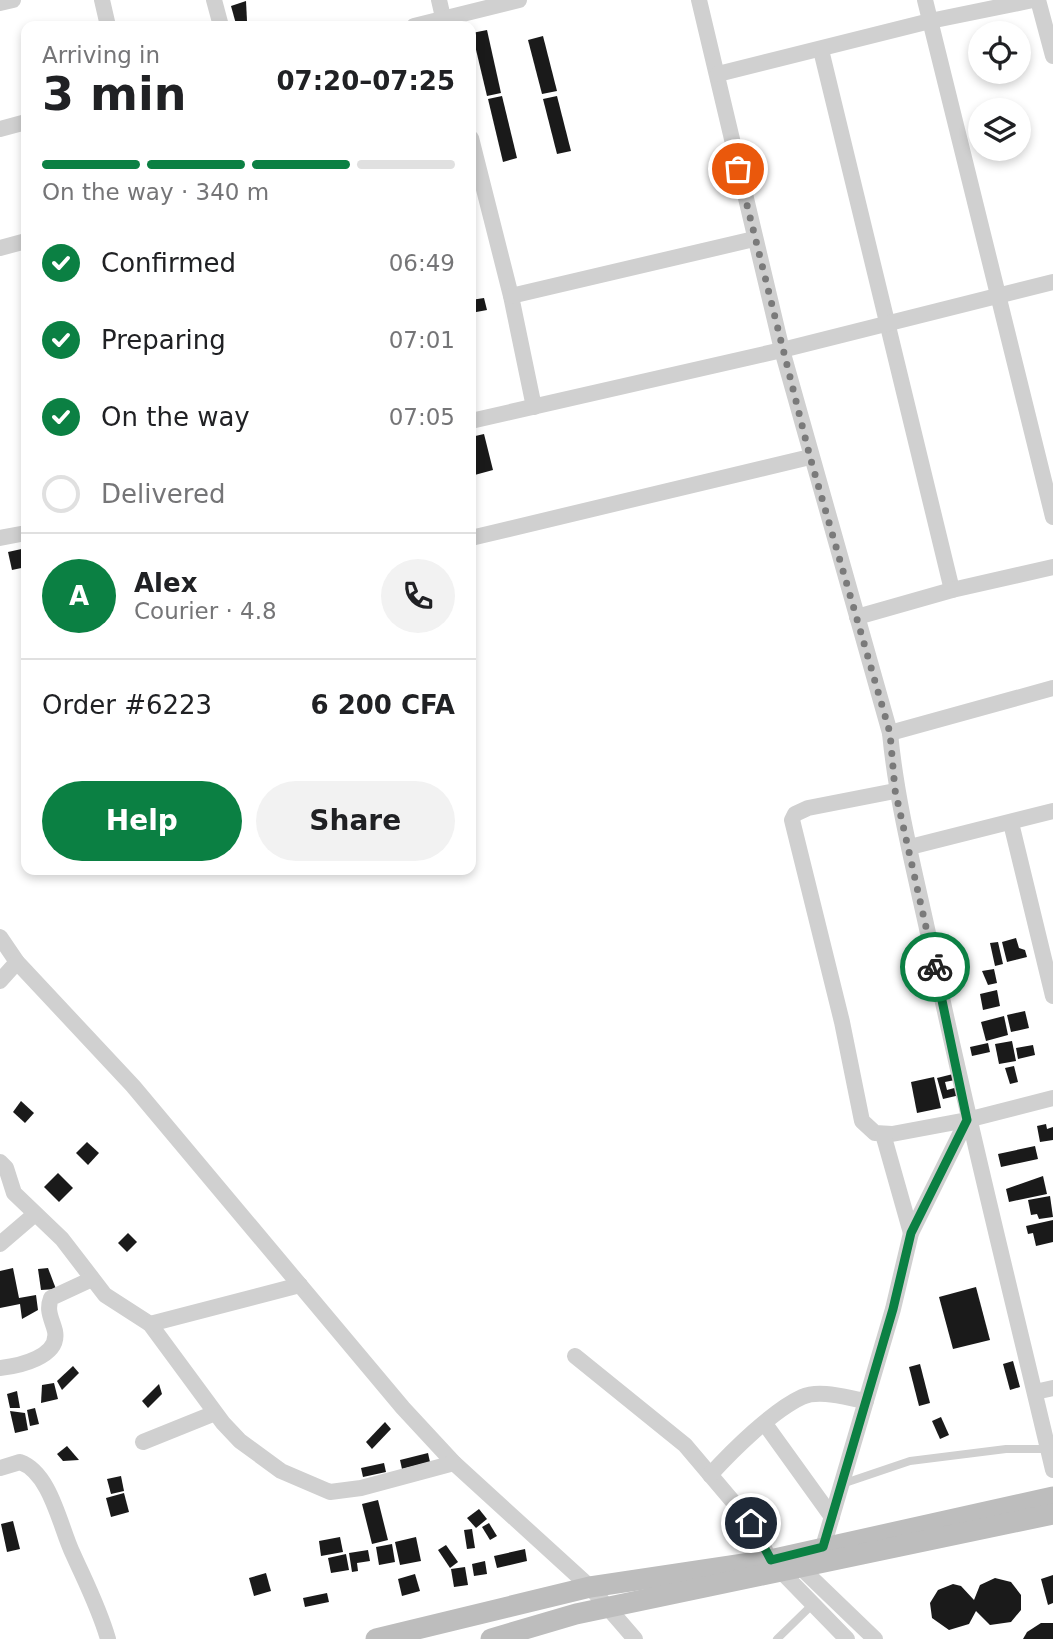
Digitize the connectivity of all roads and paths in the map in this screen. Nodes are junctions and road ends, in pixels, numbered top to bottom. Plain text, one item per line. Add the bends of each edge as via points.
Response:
1 (13, 0) edge
2 (102, 0) edge
3 (214, 0) edge
4 (439, 0) edge
5 (519, 0) edge
6 (699, 0) edge
7 (925, 0) edge
8 (1033, 0) edge
9 (1038, 0) edge
10 (0, 3) edge
11 (107, 21) edge
12 (220, 21) edge
13 (444, 21) edge
14 (451, 21) edge
15 (930, 21) junction
16 (821, 50) junction
17 (1053, 56) edge
18 (718, 74) junction
19 (21, 123) edge
20 (0, 129) edge
21 (476, 158) edge
22 (754, 239) junction
23 (21, 242) edge
24 (0, 248) edge
25 (1053, 282) edge
26 (511, 296) junction
27 (997, 296) junction
28 (888, 324) junction
29 (782, 349) junction
30 (534, 407) junction
31 (476, 420) edge
32 (810, 457) junction
33 (1053, 516) edge
34 (21, 534) edge
35 (476, 537) edge
36 (0, 538) edge
37 (1053, 567) edge
38 (952, 590) junction
39 (857, 617) junction
40 (1053, 688) edge
41 (890, 733) junction
42 (895, 790) junction
43 (1053, 811) edge
44 (1012, 823) junction
45 (910, 846) junction
46 (0, 937) edge
47 (17, 962) junction
48 (0, 981) edge
49 (1053, 996) edge
50 (1053, 1098) edge
51 (967, 1120) junction
52 (883, 1134) junction
53 (0, 1161) edge
54 (35, 1214) junction
55 (911, 1233) junction
56 (0, 1244) edge
57 (92, 1279) junction
58 (300, 1285) junction
59 (150, 1324) junction
60 (575, 1356) dead end
61 (0, 1368) edge
62 (1053, 1388) edge
63 (1035, 1392) junction
64 (866, 1401) junction
65 (215, 1413) junction
66 (765, 1424) junction
67 (143, 1442) dead end
68 (1048, 1449) junction
69 (454, 1463) junction
70 (0, 1468) edge
71 (1053, 1471) edge
72 (710, 1475) junction
73 (842, 1484) junction
74 (1053, 1497) edge
75 (1053, 1514) edge
76 (832, 1517) junction
77 (823, 1547) junction
78 (786, 1564) junction
79 (590, 1587) junction
80 (812, 1605) junction
81 (610, 1608) junction
82 (517, 1636) edge
83 (108, 1639) edge
84 (376, 1639) edge
85 (491, 1639) edge
86 (635, 1639) edge
87 (777, 1639) edge
88 (848, 1639) edge
89 (875, 1639) edge

1 - 10 street
2 - 11 street
3 - 12 street
4 - 13 street
5 - 14 street
6 - 18 street
7 - 15 street
8 - 15 street
9 - 17 street
15 - 16 street
15 - 27 street
16 - 18 street
16 - 28 street
18 - 22 street
19 - 20 street
21 - 26 street
22 - 26 street
22 - 29 street
23 - 24 street
25 - 27 street
26 - 30 street
27 - 28 street
27 - 33 street
28 - 29 street
28 - 38 street
29 - 30 street
29 - 32 street
30 - 31 street
32 - 35 street
32 - 39 street
34 - 36 street
37 - 38 street
38 - 39 street
39 - 41 street
40 - 41 street
41 - 42 street
42 - 45 street
42 - 52 street via 808,808 792,820 862,1121
43 - 44 street
44 - 45 street
44 - 49 street
45 - 51 street
46 - 47 street
47 - 48 street
47 - 58 street via 133,1086
50 - 51 street
51 - 52 street
51 - 55 street
51 - 63 street
52 - 55 street
53 - 54 street via 14,1193
54 - 56 street
54 - 57 street via 62,1239
55 - 64 street
57 - 59 street via 105,1295
57 - 61 street via 51,1298 48,1312 56,1334 44,1354
58 - 59 street
58 - 69 street
59 - 65 street
60 - 72 street via 685,1446
62 - 63 street
63 - 68 street
64 - 66 street via 828,1394 802,1397
64 - 73 street
65 - 67 street
65 - 69 street via 240,1441 281,1471 330,1492
66 - 72 street via 742,1440
66 - 76 street
68 - 71 street
68 - 73 lane via 1006,1449 910,1461
69 - 79 street
70 - 83 street via 20,1462 38,1475 97,1601
72 - 78 street
73 - 76 street
74 - 77 main road
75 - 78 main road
76 - 77 street
77 - 78 main road
78 - 79 main road
78 - 80 street
78 - 81 main road
78 - 89 street
79 - 81 street
79 - 84 main road
80 - 87 lane
80 - 88 street
81 - 82 main road via 576,1614
81 - 86 street
82 - 85 main road

